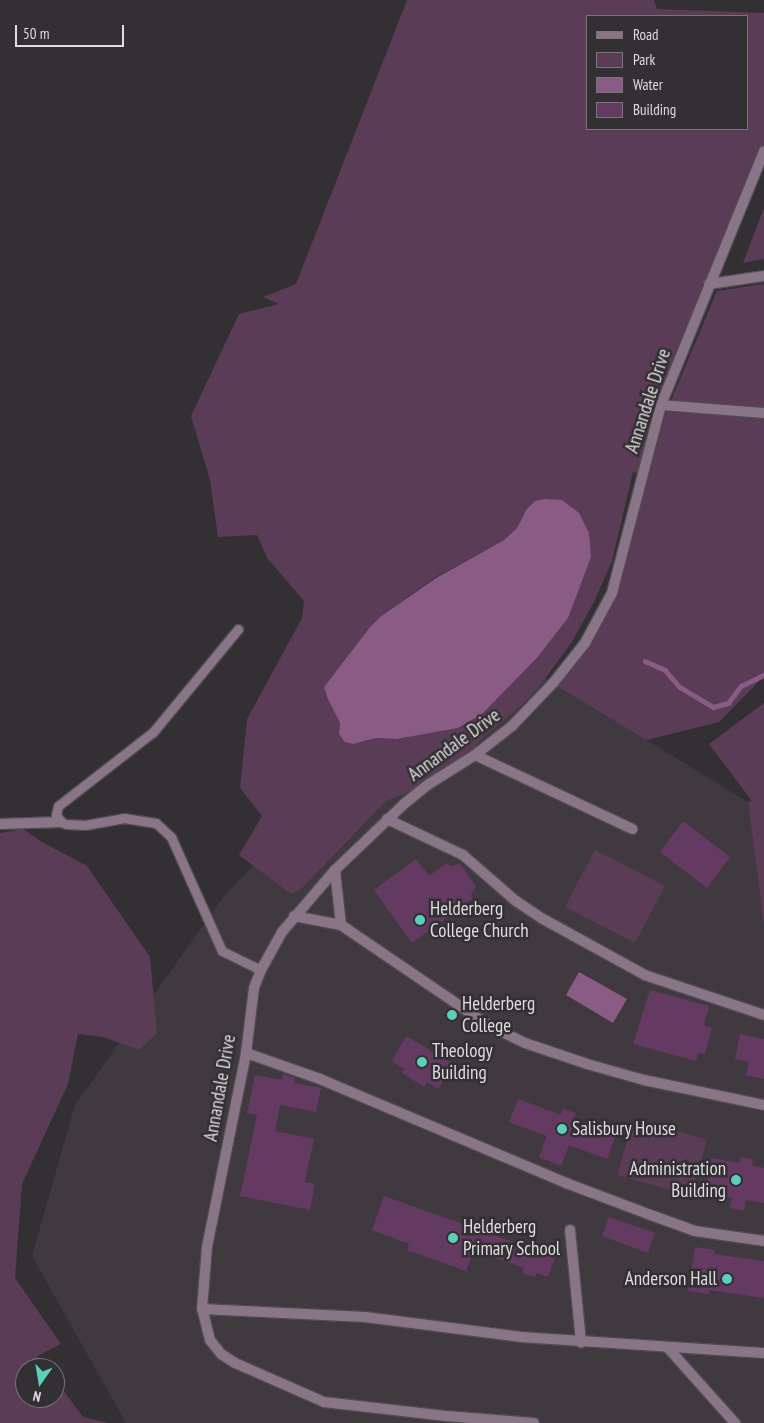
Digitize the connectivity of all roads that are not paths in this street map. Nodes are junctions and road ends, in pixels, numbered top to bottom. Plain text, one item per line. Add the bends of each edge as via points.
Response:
1 (764, 152) edge
2 (764, 276) edge
3 (709, 284) junction
4 (661, 405) junction
5 (764, 413) edge
6 (238, 629) dead end
7 (475, 755) junction
8 (387, 820) junction
9 (61, 822) junction
10 (0, 824) edge
11 (632, 829) dead end
12 (335, 870) junction
13 (294, 916) junction
14 (341, 925) junction
15 (261, 970) junction
16 (764, 1015) edge
17 (246, 1053) junction
18 (764, 1105) edge
19 (570, 1230) dead end
20 (764, 1241) edge
21 (202, 1308) junction
22 (581, 1342) junction
23 (668, 1348) junction
24 (764, 1353) edge
25 (534, 1423) edge
26 (735, 1423) edge

1 - 3 street, Annandale Drive
2 - 3 street
3 - 4 street, Annandale Drive
4 - 5 street
4 - 7 street, Annandale Drive via 612,593 599,621 554,682 512,726
6 - 9 lane via 152,732 58,806 56,815
7 - 8 street, Annandale Drive via 429,784
7 - 11 street
8 - 12 street, Annandale Drive
8 - 16 street via 463,855 516,901 543,919 645,976
9 - 10 street
9 - 15 lane via 85,825 124,818 156,823 171,837 222,951
12 - 13 street, Annandale Drive
12 - 14 street
13 - 14 street
13 - 15 street, Annandale Drive
14 - 18 street via 480,1020 525,1043 636,1078
15 - 17 street, Annandale Drive via 254,988
17 - 20 street via 320,1079 566,1183 695,1231
17 - 21 street, Annandale Drive via 208,1247
19 - 22 street
21 - 22 street via 365,1317
21 - 25 street, Annandale Drive via 206,1332 215,1348 227,1359 324,1402
22 - 23 street
23 - 24 street
23 - 26 street

